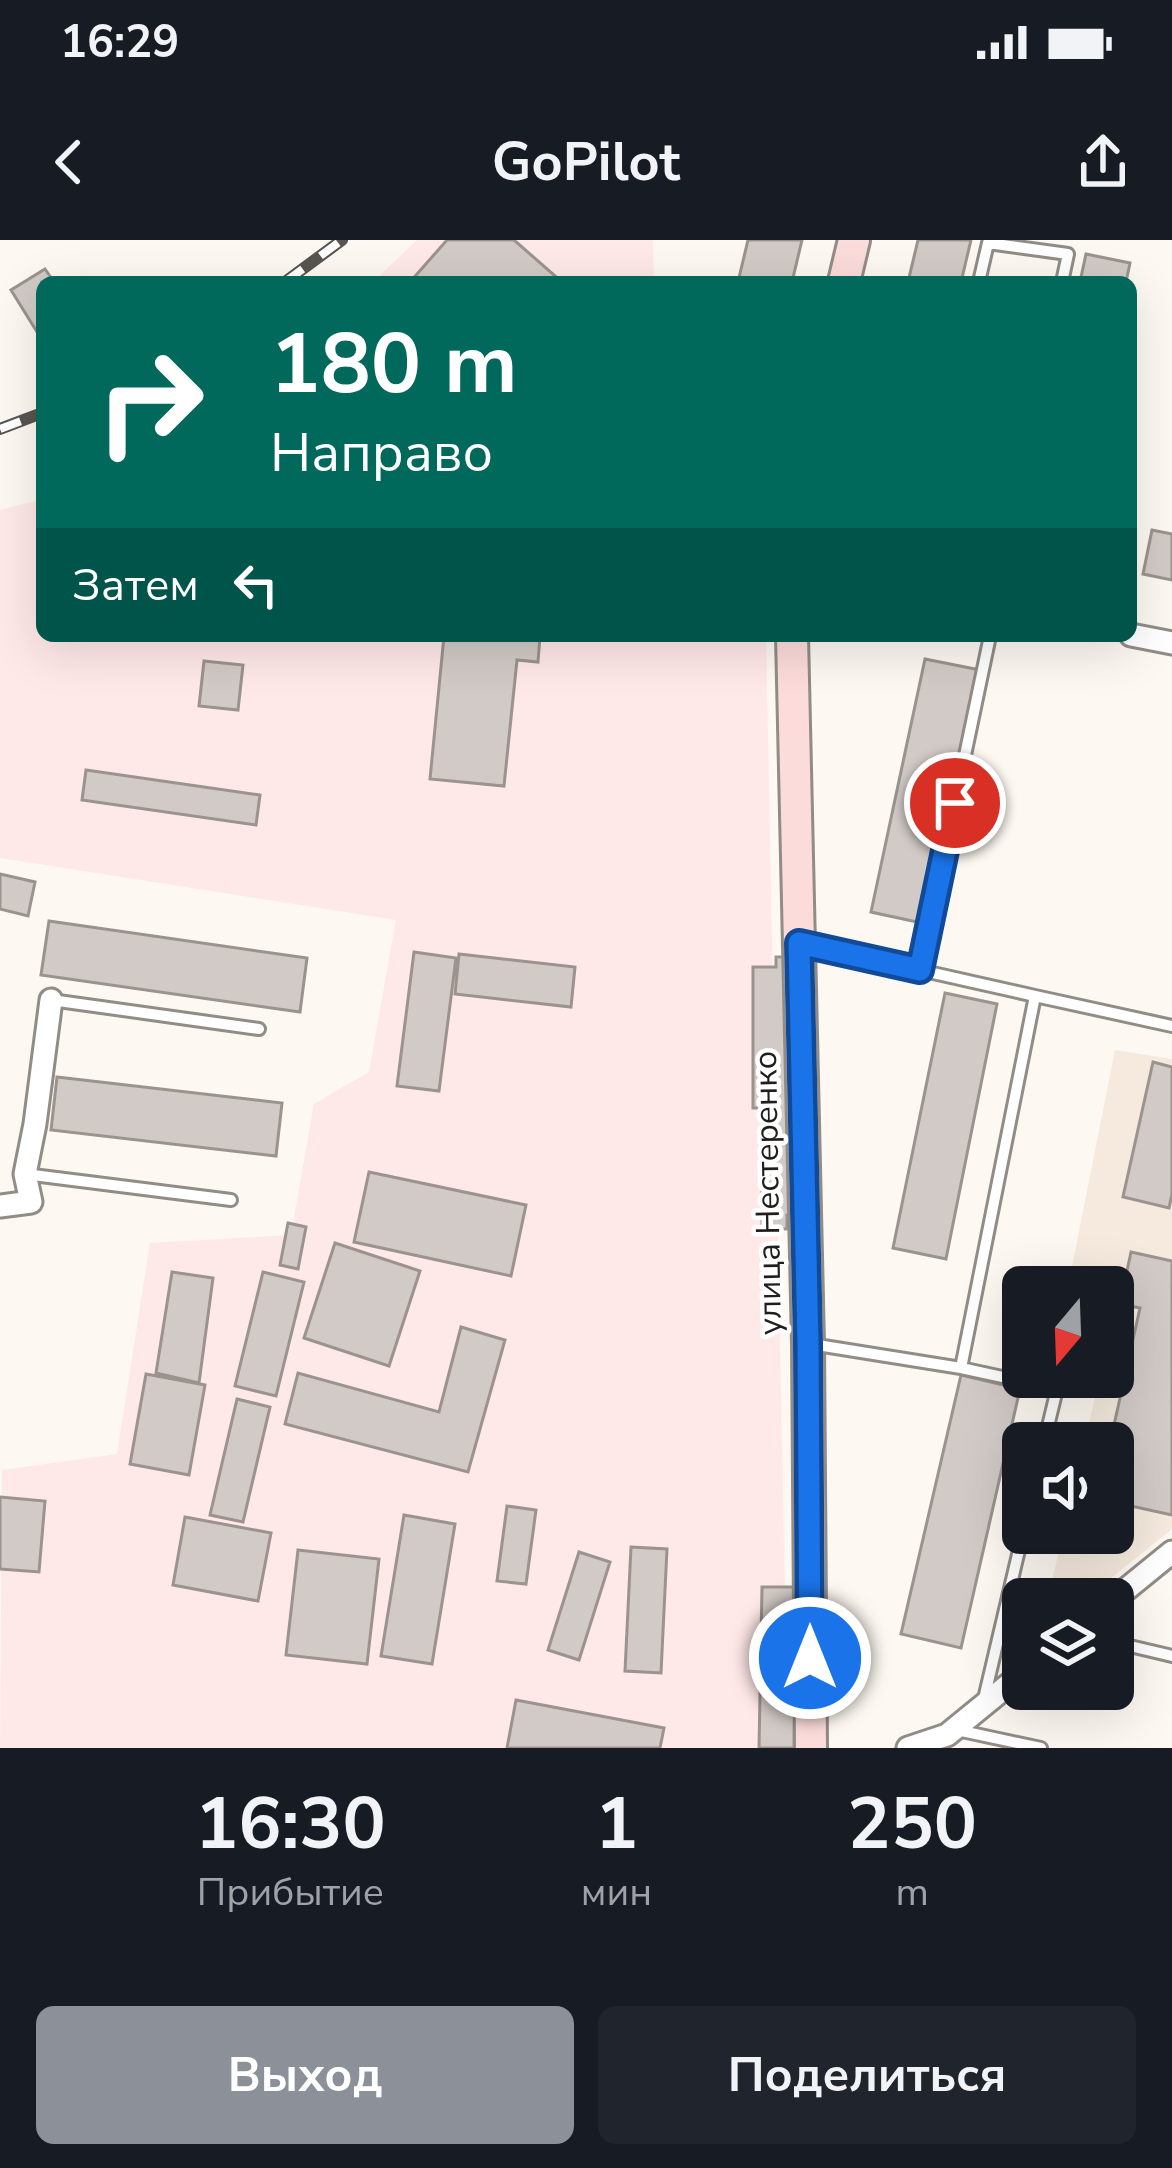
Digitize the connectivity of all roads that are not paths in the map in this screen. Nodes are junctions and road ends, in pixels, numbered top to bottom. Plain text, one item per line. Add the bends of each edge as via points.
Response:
1 (854, 240) edge
2 (845, 276) edge
3 (980, 276) edge
4 (1063, 276) edge
5 (1137, 636) edge
6 (792, 642) edge
7 (989, 642) edge
8 (1172, 644) edge
9 (799, 943) junction
10 (920, 970) junction
11 (1034, 996) junction
12 (51, 1000) joint
13 (1172, 1026) edge
14 (259, 1029) dead end
15 (25, 1174) junction
16 (231, 1200) dead end
17 (0, 1206) edge
18 (808, 1343) junction
19 (961, 1367) junction
20 (1049, 1422) edge
21 (1172, 1552) edge
22 (1018, 1554) edge
23 (1134, 1582) edge
24 (1134, 1647) edge
25 (1172, 1655) edge
26 (1002, 1690) edge
27 (982, 1706) junction
28 (954, 1729) junction
29 (811, 1748) edge
30 (908, 1748) edge
31 (1041, 1748) edge

1 - 2 street
3 - 4 lane via 988,243 1068,254
5 - 8 street
6 - 9 street, улица Нестеренко
7 - 10 lane
9 - 10 lane
9 - 18 street, улица Нестеренко
10 - 11 lane
11 - 13 lane
11 - 19 lane
12 - 14 lane
12 - 15 street
15 - 16 lane
15 - 17 street via 31,1202
18 - 19 lane
18 - 29 street, улица Нестеренко
19 - 20 lane via 1057,1389
21 - 23 street
22 - 27 lane
24 - 25 lane
26 - 27 street
27 - 28 street
28 - 30 street
28 - 31 lane

